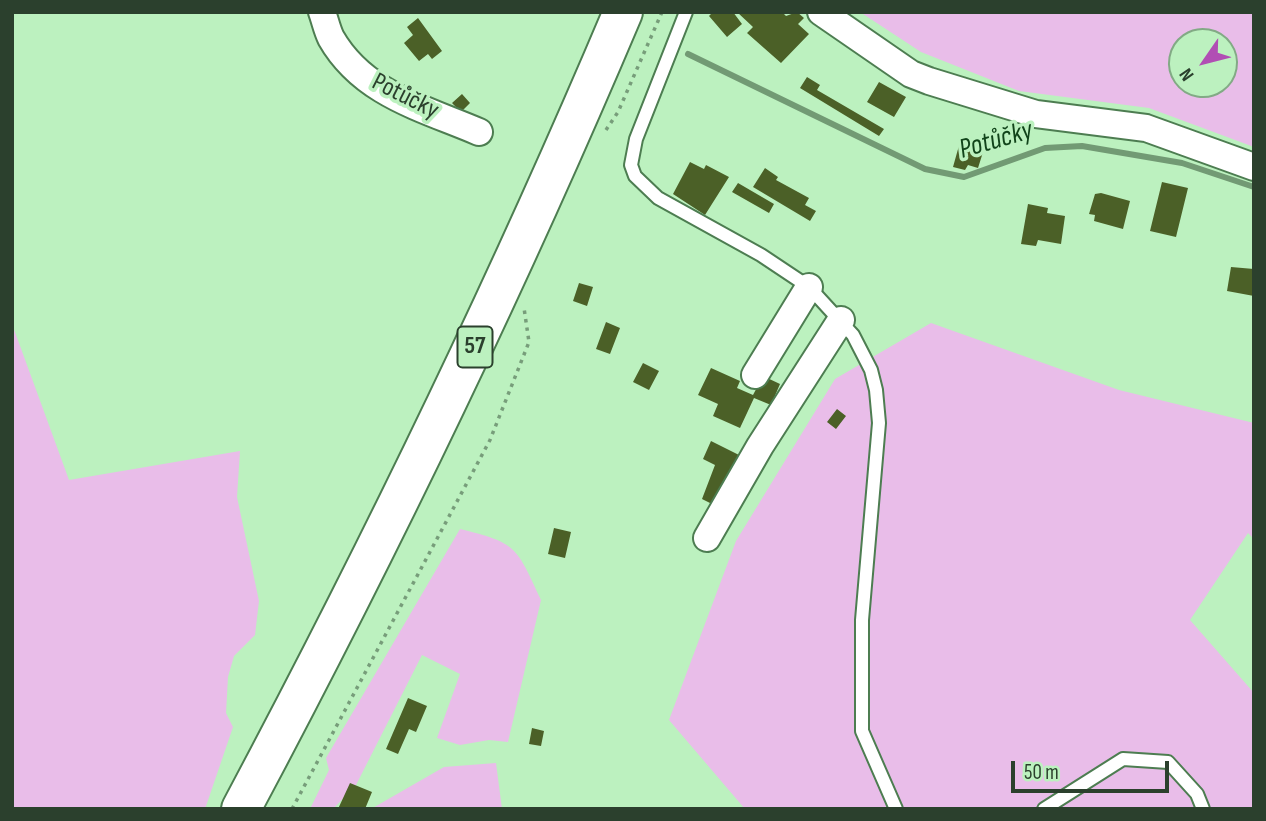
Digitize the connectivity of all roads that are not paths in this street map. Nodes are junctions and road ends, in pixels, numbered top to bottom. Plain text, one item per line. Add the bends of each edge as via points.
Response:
1 (321, 12) edge
2 (623, 12) edge
3 (685, 12) edge
4 (821, 12) edge
5 (479, 132) dead end
6 (1254, 167) edge
7 (809, 287) junction
8 (841, 320) junction
9 (755, 375) dead end
10 (707, 538) dead end
11 (241, 809) edge
12 (896, 809) edge
13 (1044, 809) edge
14 (1203, 809) edge

1 - 5 street, Potůčky via 330,37 375,88
2 - 11 main road, 57 via 487,322 363,580
3 - 7 lane via 631,152 635,176 658,198
4 - 6 street via 911,74 929,81 1036,114 1146,128
7 - 8 lane
7 - 9 street
8 - 10 street
8 - 12 lane via 863,352 876,390 879,423 862,620 862,731
13 - 14 lane via 1123,759 1168,762 1197,794

